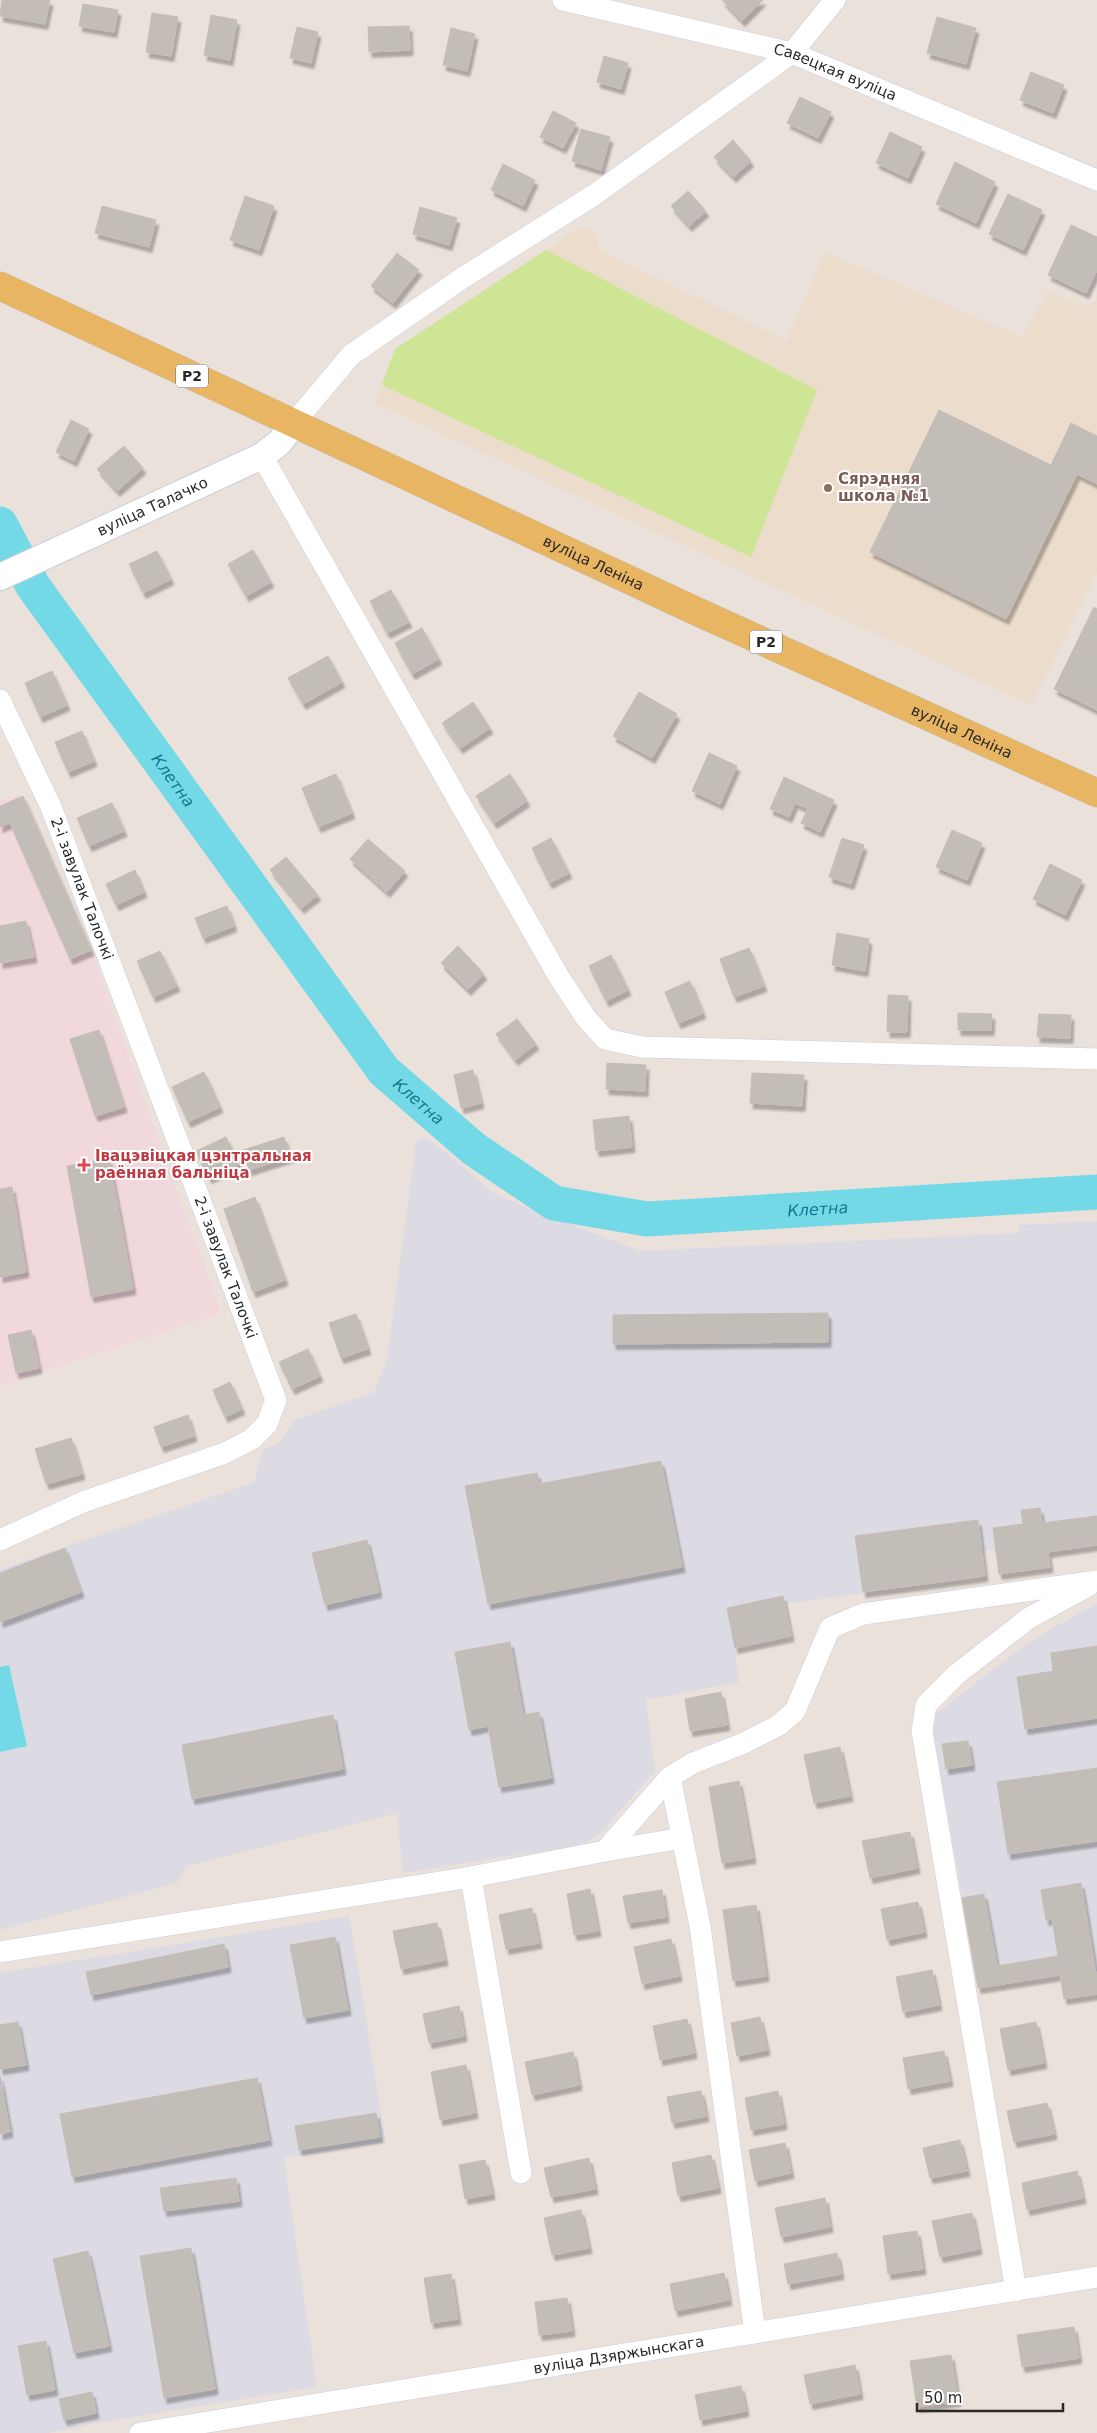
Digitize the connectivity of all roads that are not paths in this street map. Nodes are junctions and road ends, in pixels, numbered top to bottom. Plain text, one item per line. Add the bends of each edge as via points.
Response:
1 (564, 0) edge
2 (834, 0) edge
3 (792, 53) junction
4 (1097, 180) edge
5 (0, 286) edge
6 (294, 424) junction
7 (262, 456) junction
8 (0, 577) edge
9 (0, 700) edge
10 (1097, 793) edge
11 (1097, 1059) edge
12 (0, 1540) edge
13 (1097, 1581) edge
14 (670, 1777) junction
15 (683, 1838) junction
16 (605, 1851) junction
17 (471, 1877) junction
18 (0, 1952) edge
19 (521, 2173) dead end
20 (1097, 2277) edge
21 (1016, 2291) junction
22 (755, 2333) junction
23 (140, 2433) edge

1 - 3 street, Савецкая вуліца
2 - 3 street
3 - 4 street, Савецкая вуліца
3 - 6 street via 594,195 464,277 350,355
5 - 6 main road, вуліца Леніна / Р2
6 - 7 street, вуліца Талачко via 280,442
6 - 10 main road, вуліца Леніна / Р2
7 - 8 street, вуліца Талачко
7 - 11 street via 559,977 586,1018 605,1039 642,1047
9 - 12 street, 2-і завулак Талочкі via 51,807 276,1400 267,1424 252,1440 83,1502
13 - 14 street via 863,1614 830,1628 795,1711 779,1725 693,1763
13 - 21 street via 1029,1618 957,1674 926,1705 922,1731
14 - 15 street
14 - 16 street
15 - 16 street
15 - 22 street via 700,1926
16 - 17 street
17 - 18 street
17 - 19 street
20 - 21 street, вуліца Дзяржынскага
21 - 22 street, вуліца Дзяржынскага
22 - 23 street, вуліца Дзяржынскага

